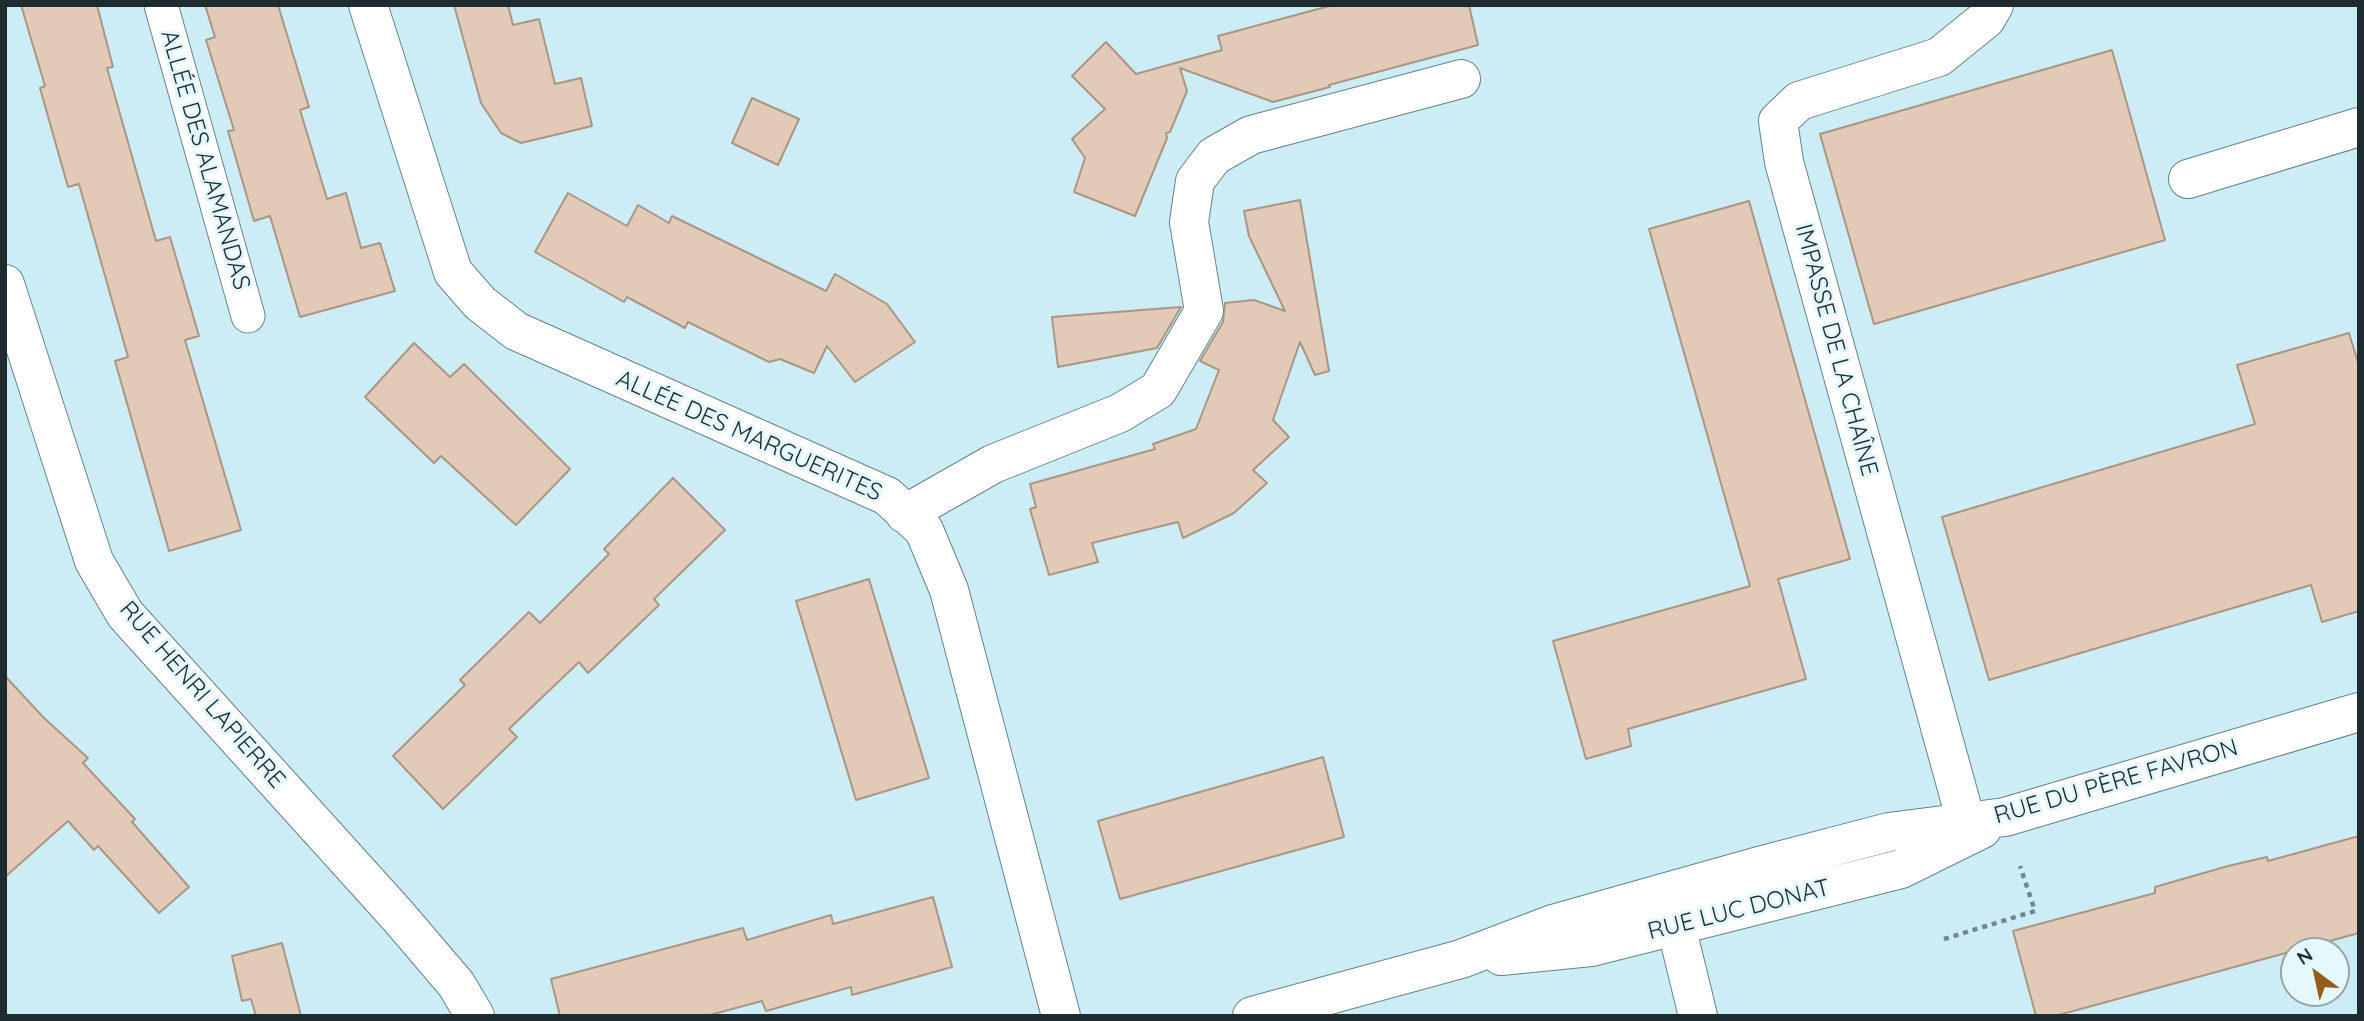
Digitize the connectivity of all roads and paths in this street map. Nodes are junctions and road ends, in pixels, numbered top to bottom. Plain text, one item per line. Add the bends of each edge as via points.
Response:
1 (161, 5) edge
2 (368, 5) edge
3 (1994, 5) edge
4 (1461, 79) dead end
5 (2359, 127) edge
6 (2188, 178) dead end
7 (5, 284) edge
8 (248, 316) dead end
9 (905, 514) junction
10 (2359, 712) edge
11 (2005, 817) junction
12 (1966, 821) junction
13 (2020, 866) dead end
14 (1673, 910) junction
15 (1944, 939) dead end
16 (475, 1016) edge
17 (1061, 1016) edge
18 (1252, 1016) edge
19 (1698, 1016) edge

1 - 8 lane, ALLÉE DES ALAMANDAS
2 - 9 street, ALLÉE DES MARGUERITES via 453,272 480,303 516,331 887,496
3 - 12 street, IMPASSE DE LA CHAÎNE via 1986,19 1939,57 1800,101 1778,121 1788,175
4 - 9 street via 1251,135 1214,156 1195,181 1189,222 1204,312 1158,390 1119,413 993,464
5 - 6 street
7 - 16 street, RUE HENRI LAPIERRE via 94,561 125,614 398,916 456,984
9 - 17 street, ALLÉE DES MARGUERITES via 924,530 949,590
10 - 11 street, RUE DU PÈRE FAVRON
11 - 12 street, RUE DU PÈRE FAVRON
11 - 14 street, RUE LUC DONAT via 1901,869
12 - 14 street, RUE DU PÈRE FAVRON via 1889,832
13 - 15 path via 2035,911
14 - 18 street, RUE LUC DONAT via 1553,924 1461,959
14 - 19 street

